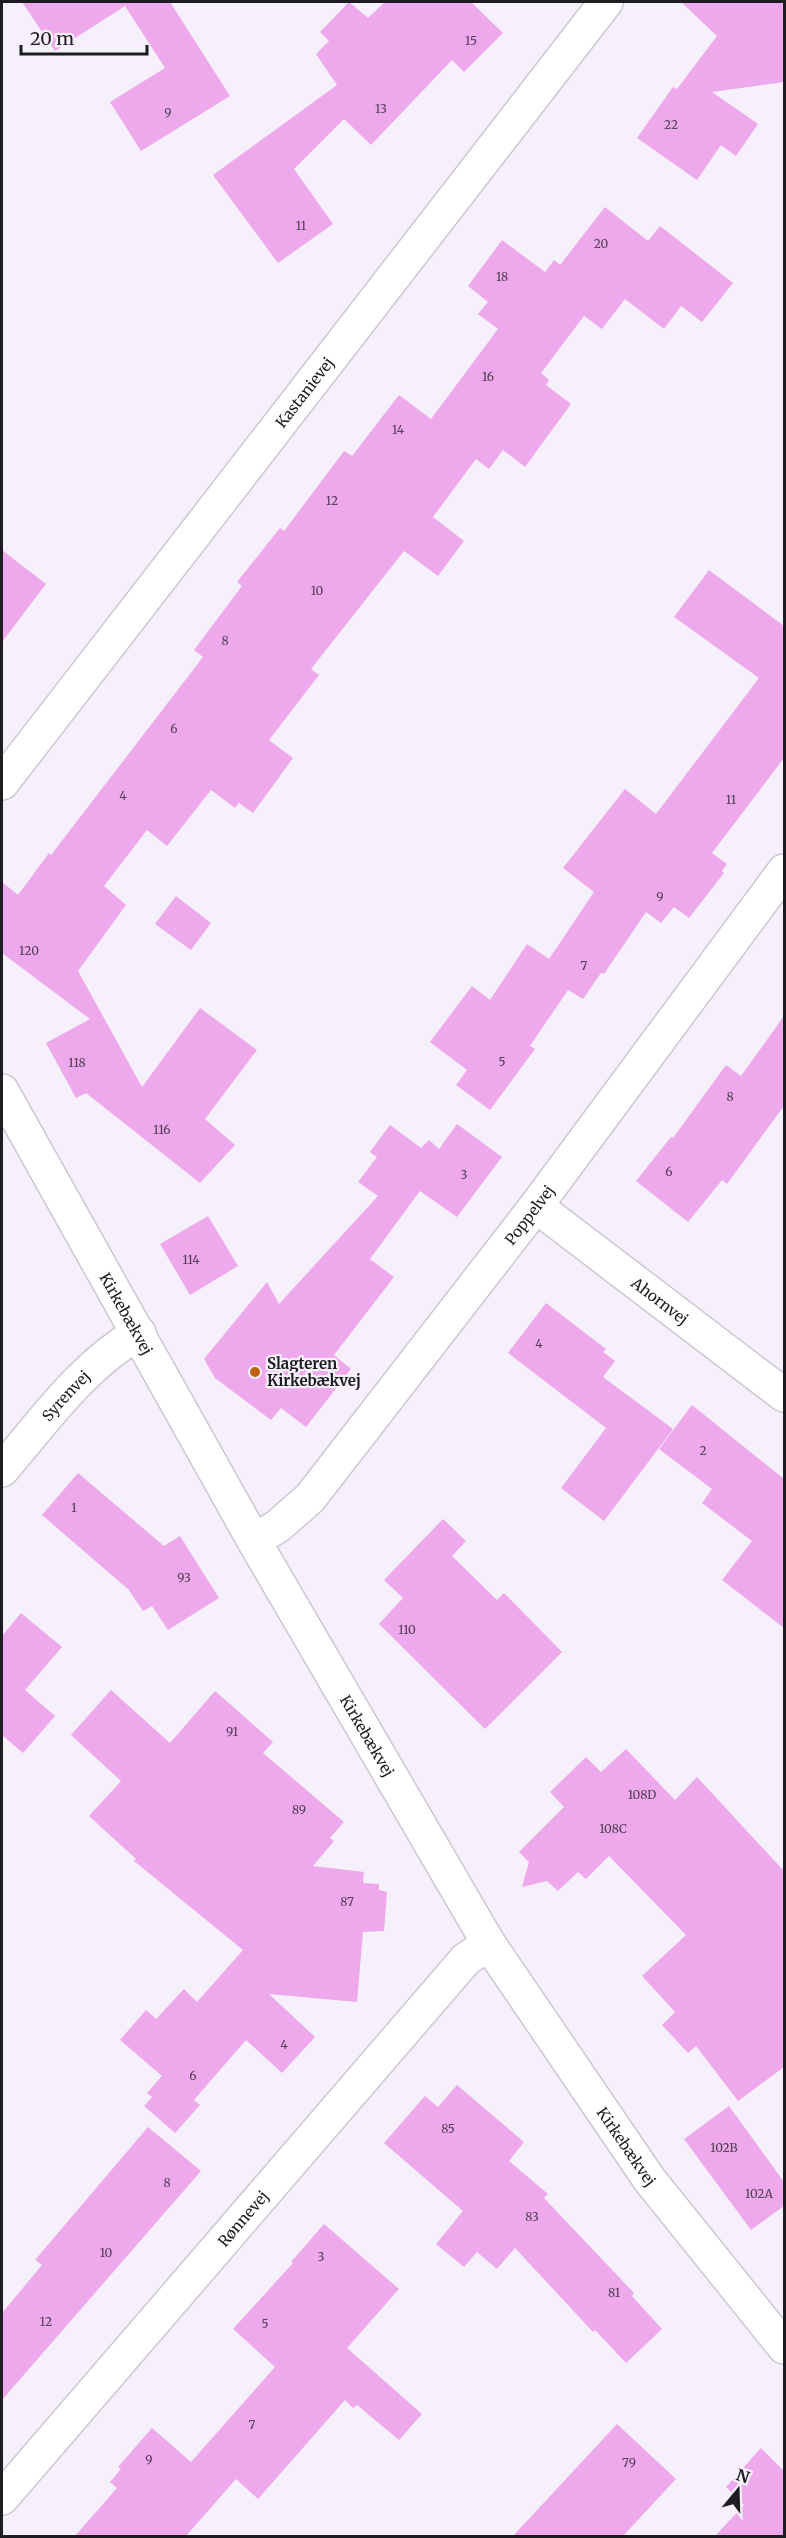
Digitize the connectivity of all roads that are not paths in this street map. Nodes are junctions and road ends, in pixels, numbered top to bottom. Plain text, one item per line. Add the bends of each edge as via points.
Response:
1 (606, 2) edge
2 (2, 783) edge
3 (784, 871) edge
4 (2, 1091) edge
5 (536, 1206) junction
6 (139, 1333) junction
7 (784, 1395) edge
8 (2, 1470) edge
9 (254, 1541) junction
10 (489, 1944) junction
11 (784, 2347) edge
12 (2, 2498) edge

1 - 2 street, Kastanievej
3 - 5 street, Poppelvej
4 - 6 street, Kirkebækvej
5 - 7 street, Ahornvej
5 - 9 street, Poppelvej via 310,1498
6 - 8 street, Syrenvej via 115,1346 66,1394
6 - 9 street, Kirkebækvej
9 - 10 street, Kirkebækvej
10 - 11 street, Kirkebækvej via 649,2179
10 - 12 street, Rønnevej via 466,1959

